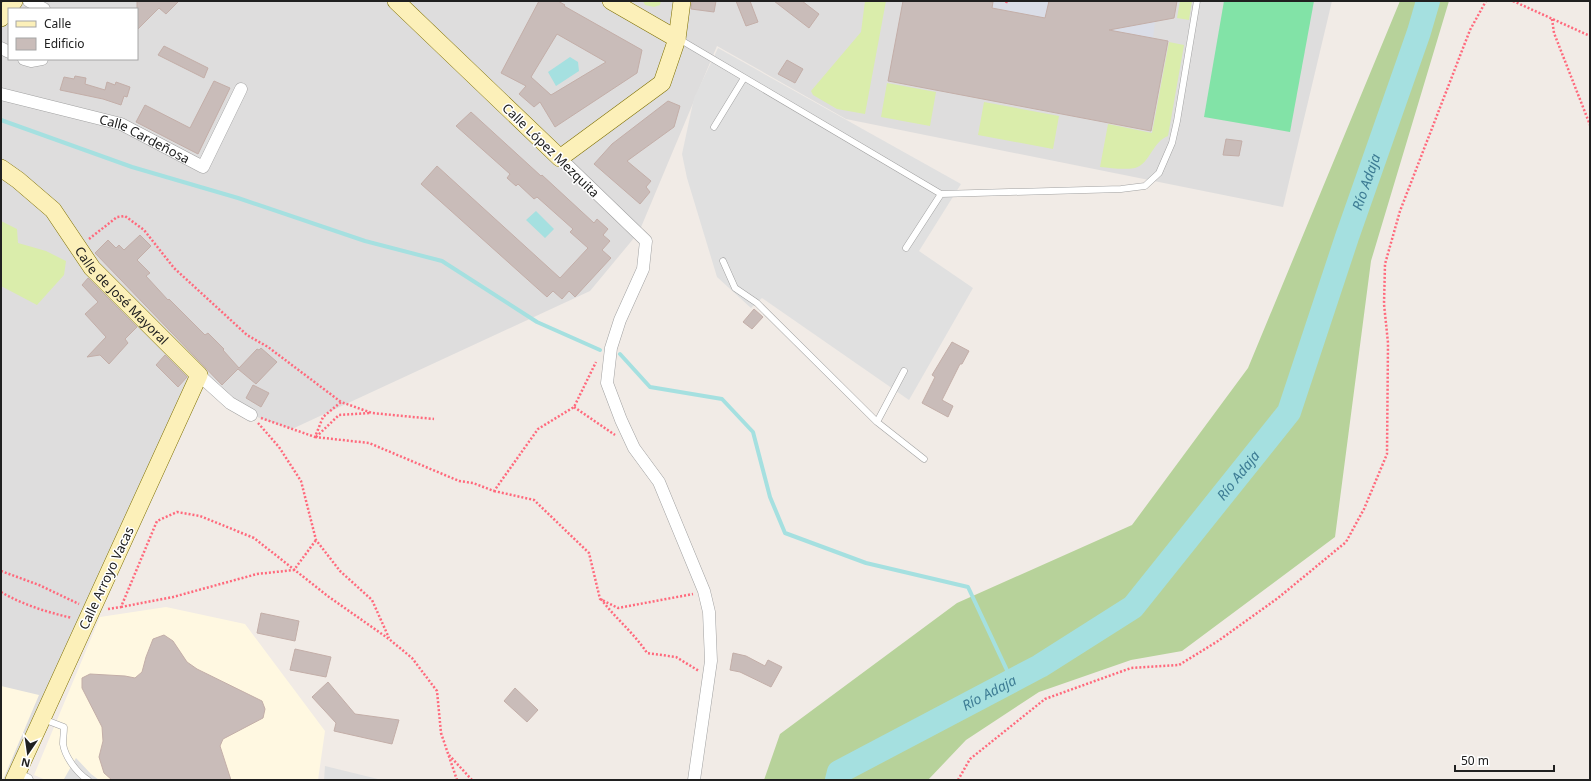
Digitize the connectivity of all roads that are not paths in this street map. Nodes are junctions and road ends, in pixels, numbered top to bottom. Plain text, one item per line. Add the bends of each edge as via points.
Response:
1 (29, 1) edge
2 (396, 1) edge
3 (611, 1) edge
4 (682, 1) edge
5 (1197, 1) edge
6 (42, 8) edge
7 (8, 9) edge
8 (1, 18) edge
9 (677, 39) junction
10 (744, 78) junction
11 (241, 89) dead end
12 (1, 94) edge
13 (714, 127) dead end
14 (560, 158) junction
15 (1, 168) edge
16 (941, 194) junction
17 (906, 248) dead end
18 (723, 261) dead end
19 (904, 371) dead end
20 (199, 375) junction
21 (251, 415) road end
22 (877, 422) junction
23 (924, 459) dead end
24 (42, 719) junction
25 (19, 778) edge
26 (88, 780) edge
27 (694, 780) edge

1 - 6 street
2 - 14 street, Calle López Mezquita
3 - 9 street
4 - 9 street
5 - 16 lane via 1178,121 1172,143 1159,173 1145,186 1121,189
7 - 8 street
9 - 10 lane
9 - 14 street via 662,83
10 - 13 lane
10 - 16 lane
11 - 12 street, Calle Cardeñosa via 203,166 121,124
14 - 27 street, Calle López Mezquita via 646,241 643,269 620,320 611,348 607,383 634,448 659,482 704,592 709,612 711,661
15 - 20 street, Calle de José Mayoral via 53,210 92,268
16 - 17 lane
18 - 22 lane via 736,288 757,303
19 - 22 lane
20 - 21 street, Calle de José Mayoral via 230,403
20 - 24 street, Calle Arroyo Vacas
22 - 23 lane
24 - 25 street, Calle Arroyo Vacas
24 - 26 lane via 64,728 63,745 69,759 80,775

